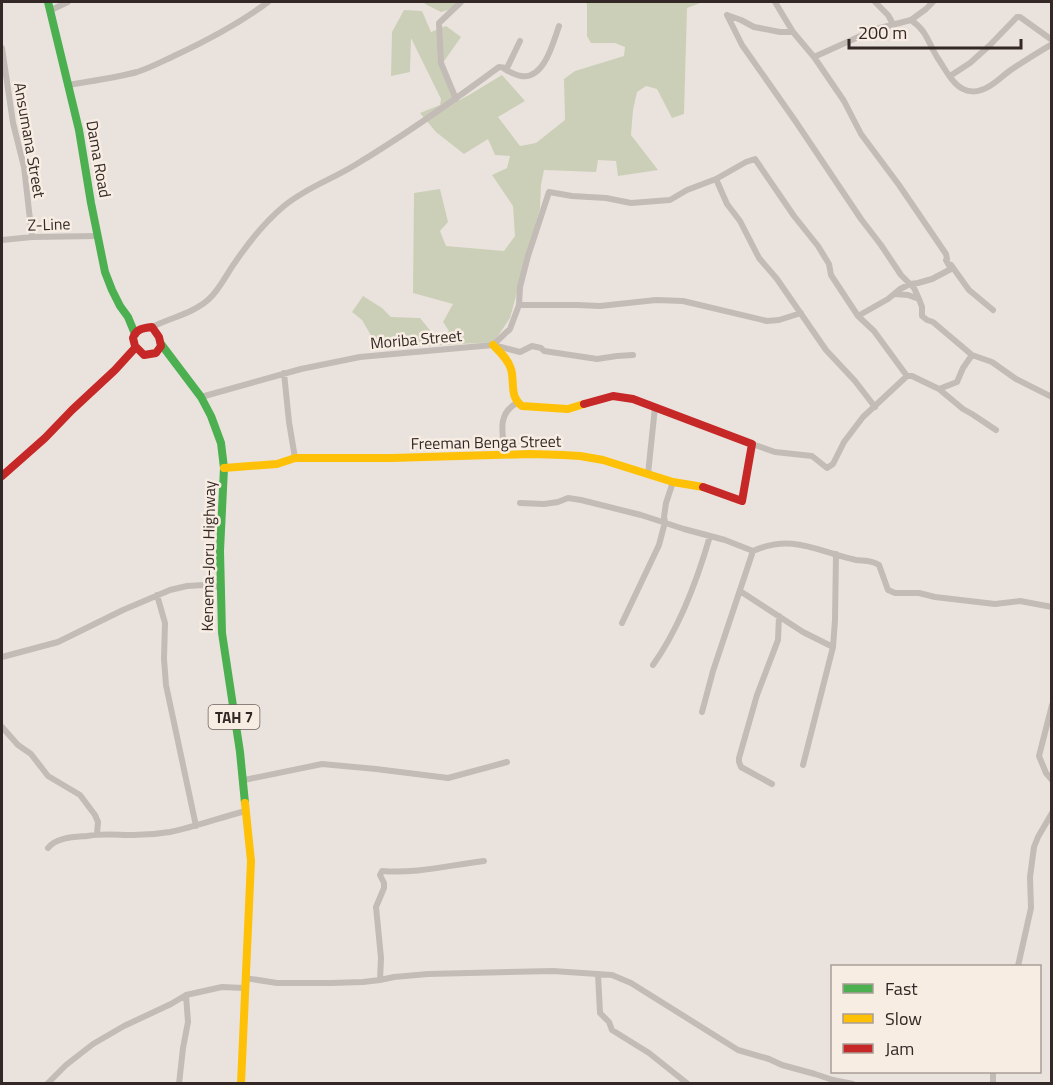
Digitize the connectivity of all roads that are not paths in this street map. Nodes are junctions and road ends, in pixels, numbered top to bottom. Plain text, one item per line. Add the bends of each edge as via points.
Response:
1 (68, 2) edge
2 (268, 2) edge
3 (461, 2) edge
4 (775, 2) edge
5 (875, 2) edge
6 (933, 2) edge
7 (50, 6) edge
8 (910, 20) junction
9 (893, 24) junction
10 (559, 26) dead end
11 (793, 32) junction
12 (520, 41) dead end
13 (1052, 42) edge
14 (2, 48) edge
15 (814, 57) junction
16 (500, 67) junction
17 (950, 76) junction
18 (68, 85) junction
19 (456, 99) junction
20 (716, 179) junction
21 (98, 236) junction
22 (32, 237) junction
23 (2, 240) edge
24 (947, 259) junction
25 (910, 284) junction
26 (894, 294) junction
27 (920, 299) junction
28 (519, 305) junction
29 (993, 310) dead end
30 (801, 313) junction
31 (858, 315) junction
32 (128, 317) junction
33 (148, 327) junction
34 (135, 334) junction
35 (161, 344) junction
36 (493, 345) junction
37 (137, 351) junction
38 (155, 353) junction
39 (633, 355) dead end
40 (972, 355) junction
41 (175, 364) junction
42 (284, 373) junction
43 (907, 376) junction
44 (939, 389) junction
45 (201, 397) junction
46 (1052, 397) edge
47 (517, 404) junction
48 (655, 407) junction
49 (875, 407) junction
50 (996, 430) dead end
51 (752, 444) junction
52 (505, 454) junction
53 (295, 458) junction
54 (224, 468) junction
55 (648, 474) junction
56 (2, 476) edge
57 (673, 482) junction
58 (520, 504) dead end
59 (665, 522) junction
60 (710, 536) junction
61 (753, 551) junction
62 (836, 554) junction
63 (220, 587) junction
64 (740, 591) junction
65 (157, 595) junction
66 (1052, 607) edge
67 (779, 616) junction
68 (622, 623) dead end
69 (833, 647) junction
70 (2, 657) edge
71 (653, 665) dead end
72 (1052, 705) edge
73 (702, 712) dead end
74 (2, 727) edge
75 (507, 762) dead end
76 (803, 765) dead end
77 (244, 780) junction
78 (1052, 780) edge
79 (772, 784) dead end
80 (246, 812) junction
81 (1052, 813) edge
82 (196, 826) junction
83 (97, 834) junction
84 (48, 848) dead end
85 (484, 861) dead end
86 (1018, 965) edge
87 (598, 974) junction
88 (245, 978) junction
89 (380, 980) junction
90 (244, 988) junction
91 (186, 995) junction
92 (47, 1083) edge
93 (179, 1083) edge
94 (241, 1083) edge
95 (688, 1083) edge
96 (851, 1083) edge

1 - 7 street
2 - 18 street via 204,42 158,64 130,74
3 - 19 street via 439,23 441,63
4 - 11 street
5 - 9 street
6 - 8 street
7 - 18 main road, Dama Road
8 - 9 street
8 - 17 street via 928,37
9 - 15 street
10 - 16 street via 536,74 518,76
11 - 15 street
11 - 25 street via 754,27 727,15 742,45
12 - 16 street via 507,68
13 - 17 street via 984,90 966,91
13 - 17 street via 1017,17 970,63
14 - 22 street, Ansumana Street via 24,166
15 - 24 street via 861,134 927,223
16 - 19 street
18 - 21 main road, Dama Road
19 - 33 street via 283,207 245,249 208,300
20 - 28 street via 670,200 630,203 549,192 528,256
20 - 30 street via 759,258
20 - 31 street via 755,159 829,264 831,275
21 - 22 street, Z-Line
21 - 32 main road, Dama Road via 105,272
22 - 23 street, Z-Line
24 - 25 street via 951,269
24 - 29 street via 969,290
25 - 26 street
25 - 27 street
26 - 27 street
26 - 31 street
27 - 40 street via 922,316
28 - 30 street via 600,306 673,300 767,321
28 - 36 street via 510,329
30 - 49 street via 826,350
31 - 43 street
32 - 33 main road
32 - 34 main road, Dama Road
33 - 34 main road
33 - 35 main road via 160,336
34 - 37 main road
35 - 38 main road
35 - 41 main road, Kenema-Joru Highway / TAH 7
36 - 39 street, Moriba Street via 520,352 532,346 597,359
36 - 42 street, Moriba Street via 360,357
36 - 47 main road via 509,362
37 - 38 main road via 147,356
37 - 56 main road
38 - 41 main road, Kenema-Joru Highway / TAH 7
40 - 44 street via 957,382
40 - 46 street via 992,362
41 - 45 main road, Kenema-Joru Highway / TAH 7
42 - 45 street, Moriba Street
42 - 53 street
43 - 44 street
43 - 49 street
44 - 50 street via 963,410
45 - 54 main road, Kenema-Joru Highway / TAH 7 via 217,430
47 - 48 main road via 568,409 613,396
47 - 52 street via 509,407 502,423
48 - 51 main road
48 - 55 street
49 - 51 street via 826,468 812,456 775,452
51 - 57 main road, Freeman Benga Street via 742,501 704,487
52 - 53 main road, Freeman Benga Street
52 - 55 main road, Freeman Benga Street via 580,456
53 - 54 main road, Freeman Benga Street via 277,464
54 - 63 main road, Kenema-Joru Highway / TAH 7
55 - 57 main road, Freeman Benga Street
57 - 59 street
58 - 59 street via 568,498
59 - 60 street
59 - 68 street
60 - 61 street
60 - 71 street via 689,598
61 - 62 street via 787,543
61 - 64 street
62 - 66 street via 875,562 888,590 895,593 994,604 1020,601
62 - 69 street
63 - 65 street via 187,586
63 - 77 main road, Kenema-Joru Highway / TAH 7 via 224,653
64 - 67 street
64 - 73 street
65 - 70 street via 58,642
65 - 82 street via 165,623 166,685
67 - 69 street
67 - 79 street via 778,640 739,758 741,767
69 - 76 street
72 - 78 street via 1039,756
74 - 83 street via 32,754 48,776 80,795 95,815
75 - 77 street via 448,778 322,764
77 - 80 main road, Kenema-Joru Highway / TAH 7
80 - 82 street
80 - 88 main road, Kenema-Joru Highway / TAH 7 via 251,861
81 - 86 street via 1034,847 1031,908
82 - 83 street via 144,835
83 - 84 street via 58,841
85 - 89 street via 414,871 382,871 384,888 375,908
87 - 89 street via 428,974
87 - 95 street via 600,1012 612,1030
87 - 96 street via 631,983 738,1050
88 - 89 street via 331,984
88 - 90 main road, Kenema-Joru Highway / TAH 7
90 - 91 street via 222,987
90 - 94 main road, Kenema-Joru Highway / TAH 7
91 - 92 street via 93,1044
91 - 93 street via 188,1022

